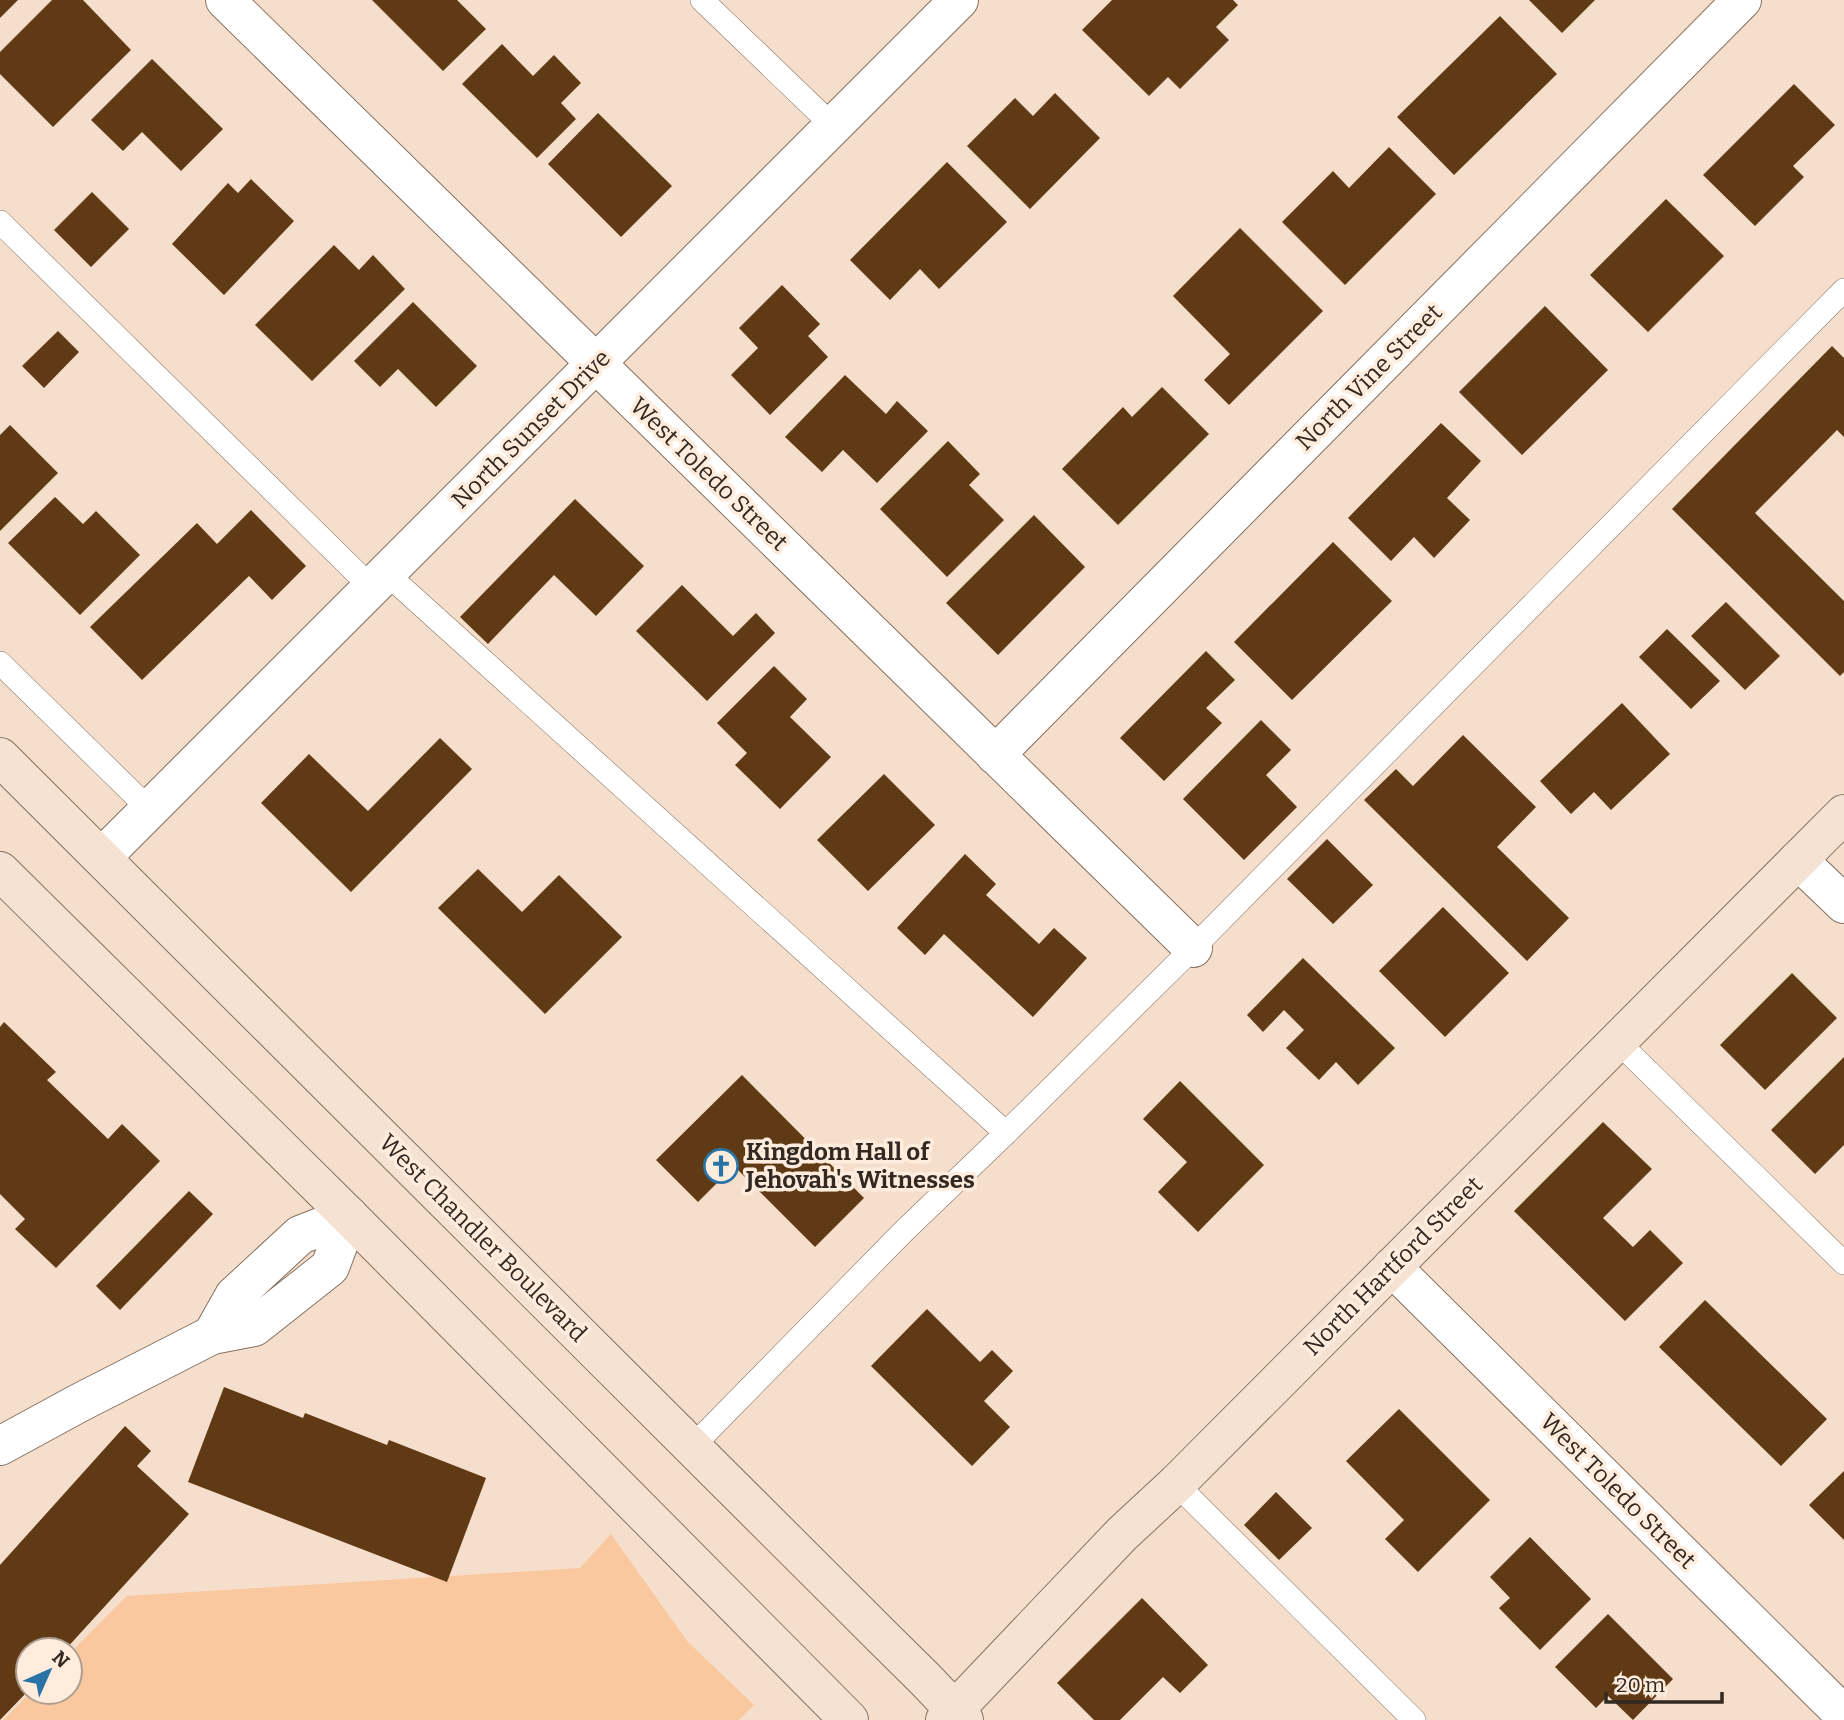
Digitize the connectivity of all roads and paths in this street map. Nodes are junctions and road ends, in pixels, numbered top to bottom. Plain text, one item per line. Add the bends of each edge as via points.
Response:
1 (225, 0) edge
2 (702, 0) edge
3 (960, 0) edge
4 (1742, 0) edge
5 (833, 126) junction
6 (0, 222) edge
7 (1844, 290) edge
8 (596, 363) junction
9 (379, 580) junction
10 (0, 663) edge
11 (995, 755) junction
12 (0, 757) edge
13 (150, 810) junction
14 (1844, 814) edge
15 (102, 858) junction
16 (1798, 860) junction
17 (0, 871) edge
18 (1844, 904) edge
19 (1193, 948) junction
20 (1618, 1041) junction
21 (1006, 1133) junction
22 (349, 1216) junction
23 (1844, 1263) edge
24 (1392, 1267) junction
25 (0, 1446) edge
26 (691, 1448) junction
27 (1177, 1484) junction
28 (1844, 1715) edge
29 (955, 1717) edge
30 (849, 1720) edge
31 (1414, 1720) edge

1 - 8 street, West Toledo Street
2 - 5 lane
3 - 5 street, North Sunset Drive
4 - 11 street, North Vine Street
5 - 8 street, North Sunset Drive
6 - 9 lane
7 - 19 lane
8 - 9 street, North Sunset Drive
8 - 11 street, West Toledo Street
9 - 13 street, North Sunset Drive
9 - 21 lane
10 - 13 lane
11 - 19 street, West Toledo Street
12 - 15 main road, West Chandler Boulevard
13 - 15 street, North Sunset Drive
14 - 16 main road, North Hartford Street
15 - 26 main road, West Chandler Boulevard
16 - 18 street
16 - 20 main road, North Hartford Street
17 - 22 main road
19 - 21 lane
20 - 23 lane
20 - 24 main road, North Hartford Street
21 - 26 lane
22 - 25 street via 330,1267 254,1327 212,1335
22 - 30 main road
24 - 27 main road, North Hartford Street
24 - 28 street, West Toledo Street
26 - 29 main road, West Chandler Boulevard
27 - 29 main road, North Hartford Street via 1122,1534
27 - 31 lane

